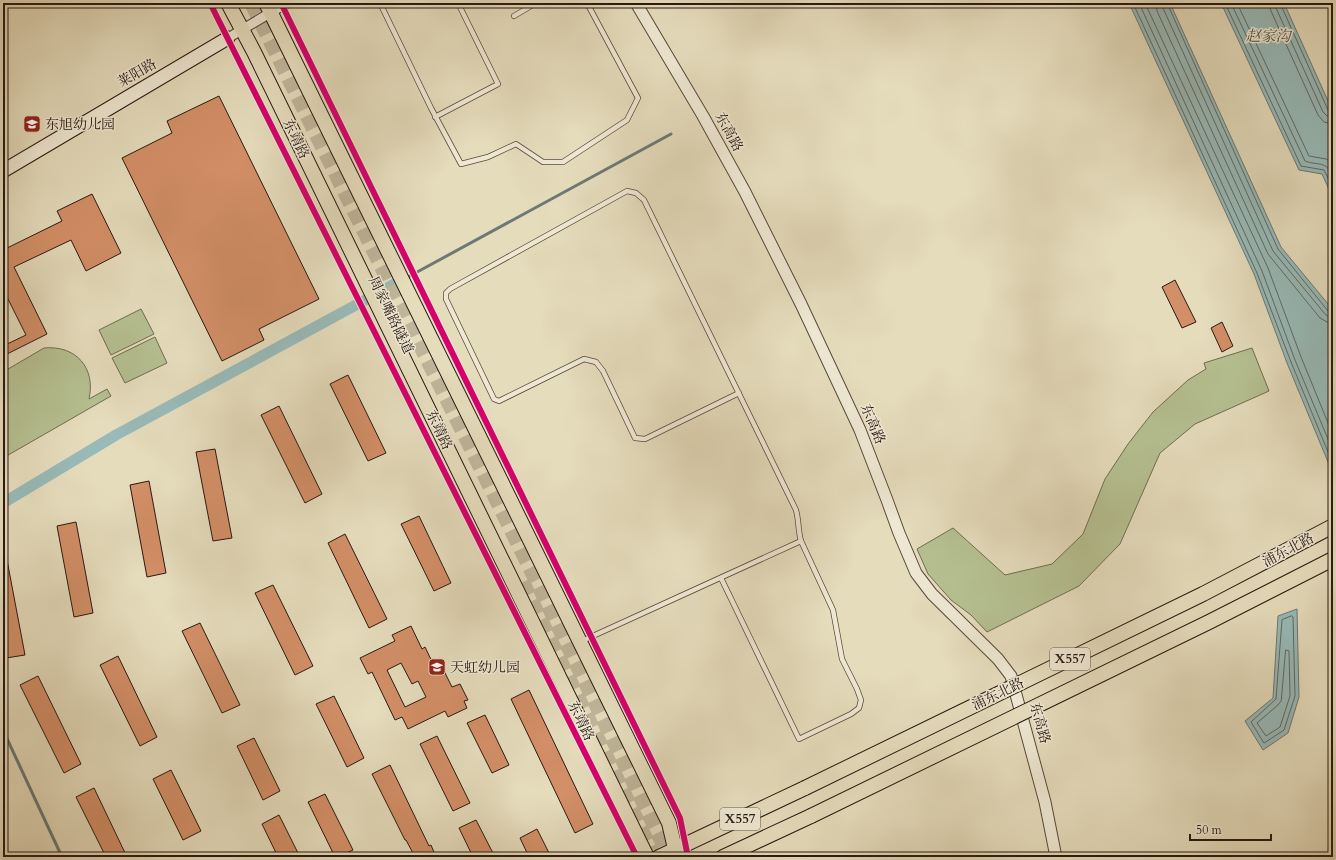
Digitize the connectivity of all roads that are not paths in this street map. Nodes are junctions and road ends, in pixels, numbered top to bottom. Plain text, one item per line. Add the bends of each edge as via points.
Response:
1 (228, 3) edge
2 (288, 3) edge
3 (380, 3) edge
4 (458, 3) edge
5 (536, 3) edge
6 (587, 3) edge
7 (636, 3) edge
8 (268, 8) edge
9 (514, 16) dead end
10 (242, 29) junction
11 (228, 38) joint
12 (254, 52) junction
13 (436, 117) junction
14 (3, 171) edge
15 (739, 393) junction
16 (1333, 526) edge
17 (801, 541) junction
18 (1333, 559) edge
19 (720, 578) junction
20 (523, 582) tunnel mouth
21 (580, 642) junction
22 (676, 853) edge
23 (647, 857) edge
24 (660, 857) edge
25 (723, 857) edge
26 (1056, 857) edge

1 - 10 main road, 东靖路
2 - 8 street, 莱阳路
3 - 13 lane
4 - 13 lane via 498,84
5 - 9 lane
6 - 13 lane via 638,98 627,120 562,162 543,162 516,144 488,158 461,164
7 - 26 street, 东高路 via 700,110 802,304 860,430 916,573 932,594 998,659 1010,676 1045,802
8 - 10 street, 莱阳路
8 - 21 main road
10 - 11 street, 莱阳路
10 - 12 main road, 东靖路
11 - 14 main road, 莱阳路
12 - 20 main road, 周家嘴路隧道 via 372,278
12 - 23 main road, 东靖路
15 - 15 lane via 644,200 636,193 627,191 450,289 446,294 446,300 494,400 500,401 584,359 596,362 603,371 635,438 645,439
15 - 17 lane via 796,510
16 - 22 main road, 浦东北路 / X557, bridge via 1203,594
17 - 19 lane
17 - 19 lane via 833,610 842,659 860,700 859,708 851,714 799,739
18 - 25 main road, 浦东北路 / X557, bridge
19 - 21 lane
21 - 22 main road via 669,823
22 - 24 main road, 浦东北路

